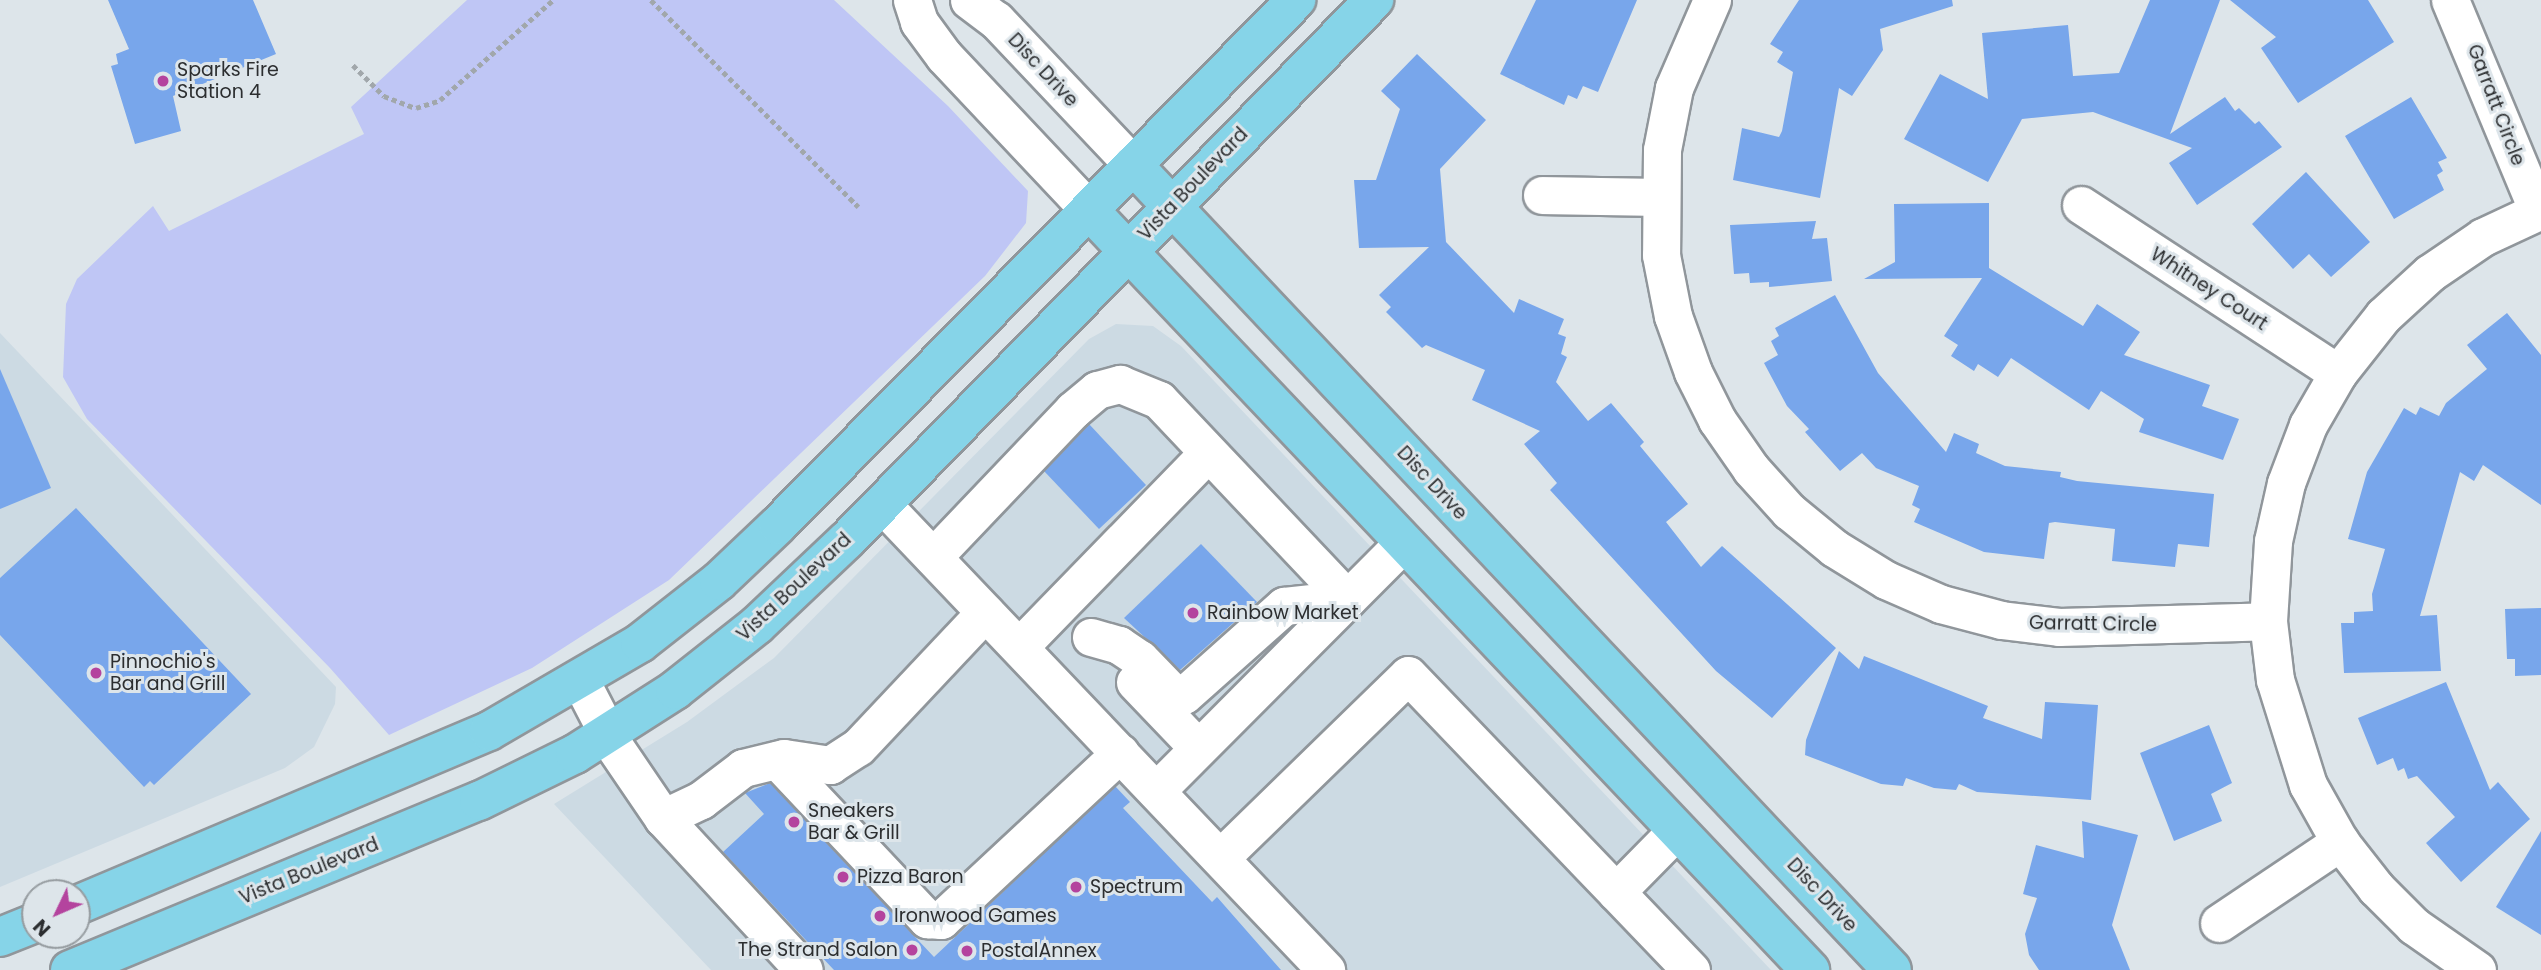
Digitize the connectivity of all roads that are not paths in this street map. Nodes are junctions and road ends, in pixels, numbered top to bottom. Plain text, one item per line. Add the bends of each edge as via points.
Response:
1 (912, 0) edge
2 (969, 0) edge
3 (1296, 0) edge
4 (1374, 0) edge
5 (1712, 0) edge
6 (2450, 0) edge
7 (1133, 165) junction
8 (1542, 195) dead end
9 (1658, 197) junction
10 (2081, 205) dead end
11 (1171, 207) junction
12 (1089, 210) junction
13 (2539, 211) edge
14 (1129, 251) junction
15 (2338, 373) junction
16 (1207, 454) junction
17 (882, 504) junction
18 (1404, 542) junction
19 (933, 558) junction
20 (1347, 599) junction
21 (1059, 603) junction
22 (985, 612) junction
23 (2268, 621) junction
24 (1091, 637) junction
25 (1019, 647) junction
26 (580, 680) junction
27 (607, 733) junction
28 (1198, 748) junction
29 (1119, 753) junction
30 (776, 760) junction
31 (1156, 791) junction
32 (663, 818) junction
33 (1677, 830) junction
34 (2340, 842) junction
35 (1220, 858) junction
36 (1616, 892) junction
37 (91, 899) edge
38 (2219, 923) dead end
39 (21, 929) edge
40 (0, 937) edge
41 (70, 970) edge
42 (804, 970) edge
43 (1326, 970) edge
44 (1691, 970) edge
45 (1810, 970) edge
46 (1892, 970) edge
47 (2477, 970) edge

1 - 12 street via 919,22 944,56
2 - 7 street, Disc Drive via 996,20
3 - 7 main road
4 - 11 main road, Vista Boulevard
5 - 9 street, Garratt Circle via 1674,88
6 - 13 street, Garratt Circle
7 - 11 main road, Disc Drive
7 - 12 main road
8 - 9 street
9 - 23 street, Garratt Circle via 1661,256 1673,316 1705,396 1751,469 1789,511 1834,548 1886,580 1930,599 2001,620 2096,628
10 - 15 street, Whitney Court
11 - 14 main road, Vista Boulevard
11 - 46 main road, Disc Drive
12 - 14 main road
12 - 26 main road via 719,581 640,643
13 - 15 street via 2483,237 2430,273 2383,316
14 - 17 main road, Vista Boulevard
14 - 18 main road
15 - 23 street via 2308,425 2286,483 2273,541
16 - 19 street via 1159,400 1120,384 1097,390
16 - 20 street
16 - 21 street
17 - 19 street
17 - 27 main road, Vista Boulevard via 757,625 675,690
18 - 20 street
18 - 33 main road
19 - 22 street
20 - 24 street via 1284,606 1184,695 1172,692 1119,645
20 - 28 street
21 - 24 street
21 - 25 street
22 - 25 street
22 - 30 street via 858,747 830,765
23 - 34 street via 2274,680 2287,731 2308,785
24 - 28 street
25 - 29 street
26 - 27 street
26 - 37 main road via 489,731
27 - 32 street
27 - 41 main road, Vista Boulevard via 480,801
28 - 31 street
29 - 30 street via 941,920 927,919
29 - 31 street
30 - 32 street via 743,768 701,800
31 - 35 street
32 - 42 street
33 - 36 street
33 - 45 main road
34 - 38 street
34 - 47 street via 2414,926
35 - 36 street via 1408,675
35 - 43 street
36 - 44 street
39 - 40 main road

